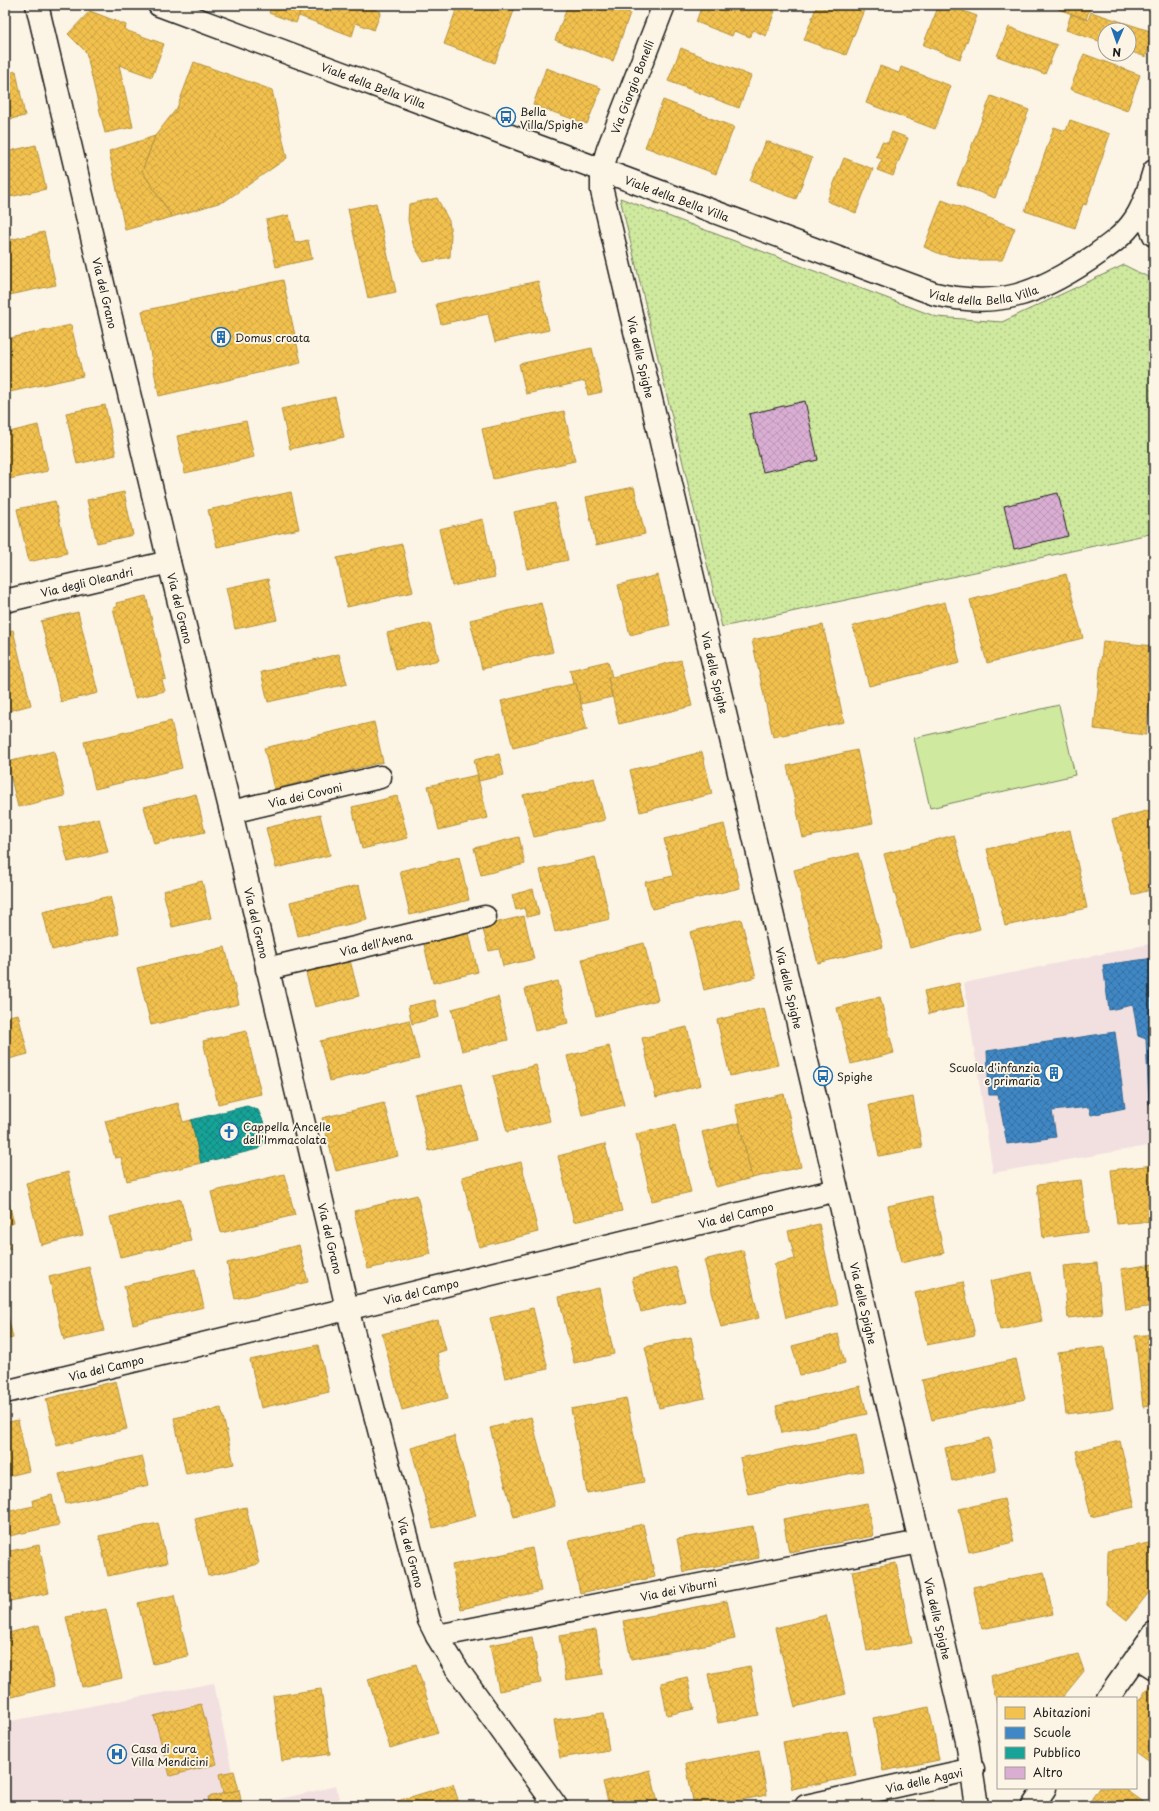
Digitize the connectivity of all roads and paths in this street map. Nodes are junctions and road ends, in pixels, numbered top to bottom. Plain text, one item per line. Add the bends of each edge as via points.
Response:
1 (37, 5) edge
2 (159, 5) edge
3 (664, 5) edge
4 (602, 169) junction
5 (1154, 171) edge
6 (1142, 209) junction
7 (1154, 235) edge
8 (169, 562) junction
9 (5, 601) edge
10 (380, 777) dead end
11 (230, 812) junction
12 (485, 917) dead end
13 (267, 969) junction
14 (837, 1190) junction
15 (347, 1308) junction
16 (5, 1392) edge
17 (920, 1542) junction
18 (1154, 1633) edge
19 (437, 1636) junction
20 (1146, 1662) edge
21 (1109, 1697) edge
22 (973, 1769) junction
23 (1044, 1789) edge
24 (556, 1806) edge
25 (806, 1806) edge
26 (977, 1806) edge
27 (1033, 1806) edge

1 - 8 street, Via del Grano
2 - 4 street, Viale della Bella Villa
3 - 4 street, Via Giorgio Bonelli
4 - 6 street, Viale della Bella Villa via 935,294 975,301 1023,295 1050,283 1114,243
4 - 14 street, Via delle Spighe via 602,191
5 - 6 street, Viale della Bella Villa
6 - 7 street
8 - 9 street, Via degli Oleandri
8 - 11 street, Via del Grano
10 - 11 street, Via dei Covoni
11 - 13 street, Via del Grano
12 - 13 street, Via dell'Avena
13 - 15 street, Via del Grano
14 - 15 street, Via del Campo
14 - 17 street, Via delle Spighe
15 - 16 street, Via del Campo
15 - 19 street, Via del Grano via 427,1610
17 - 19 street, Via dei Viburni
17 - 22 street, Via delle Spighe
18 - 20 street
19 - 24 street, Via del Grano via 455,1666
20 - 21 street
22 - 25 street, Via delle Agavi
22 - 26 street, Via delle Spighe
23 - 27 street

